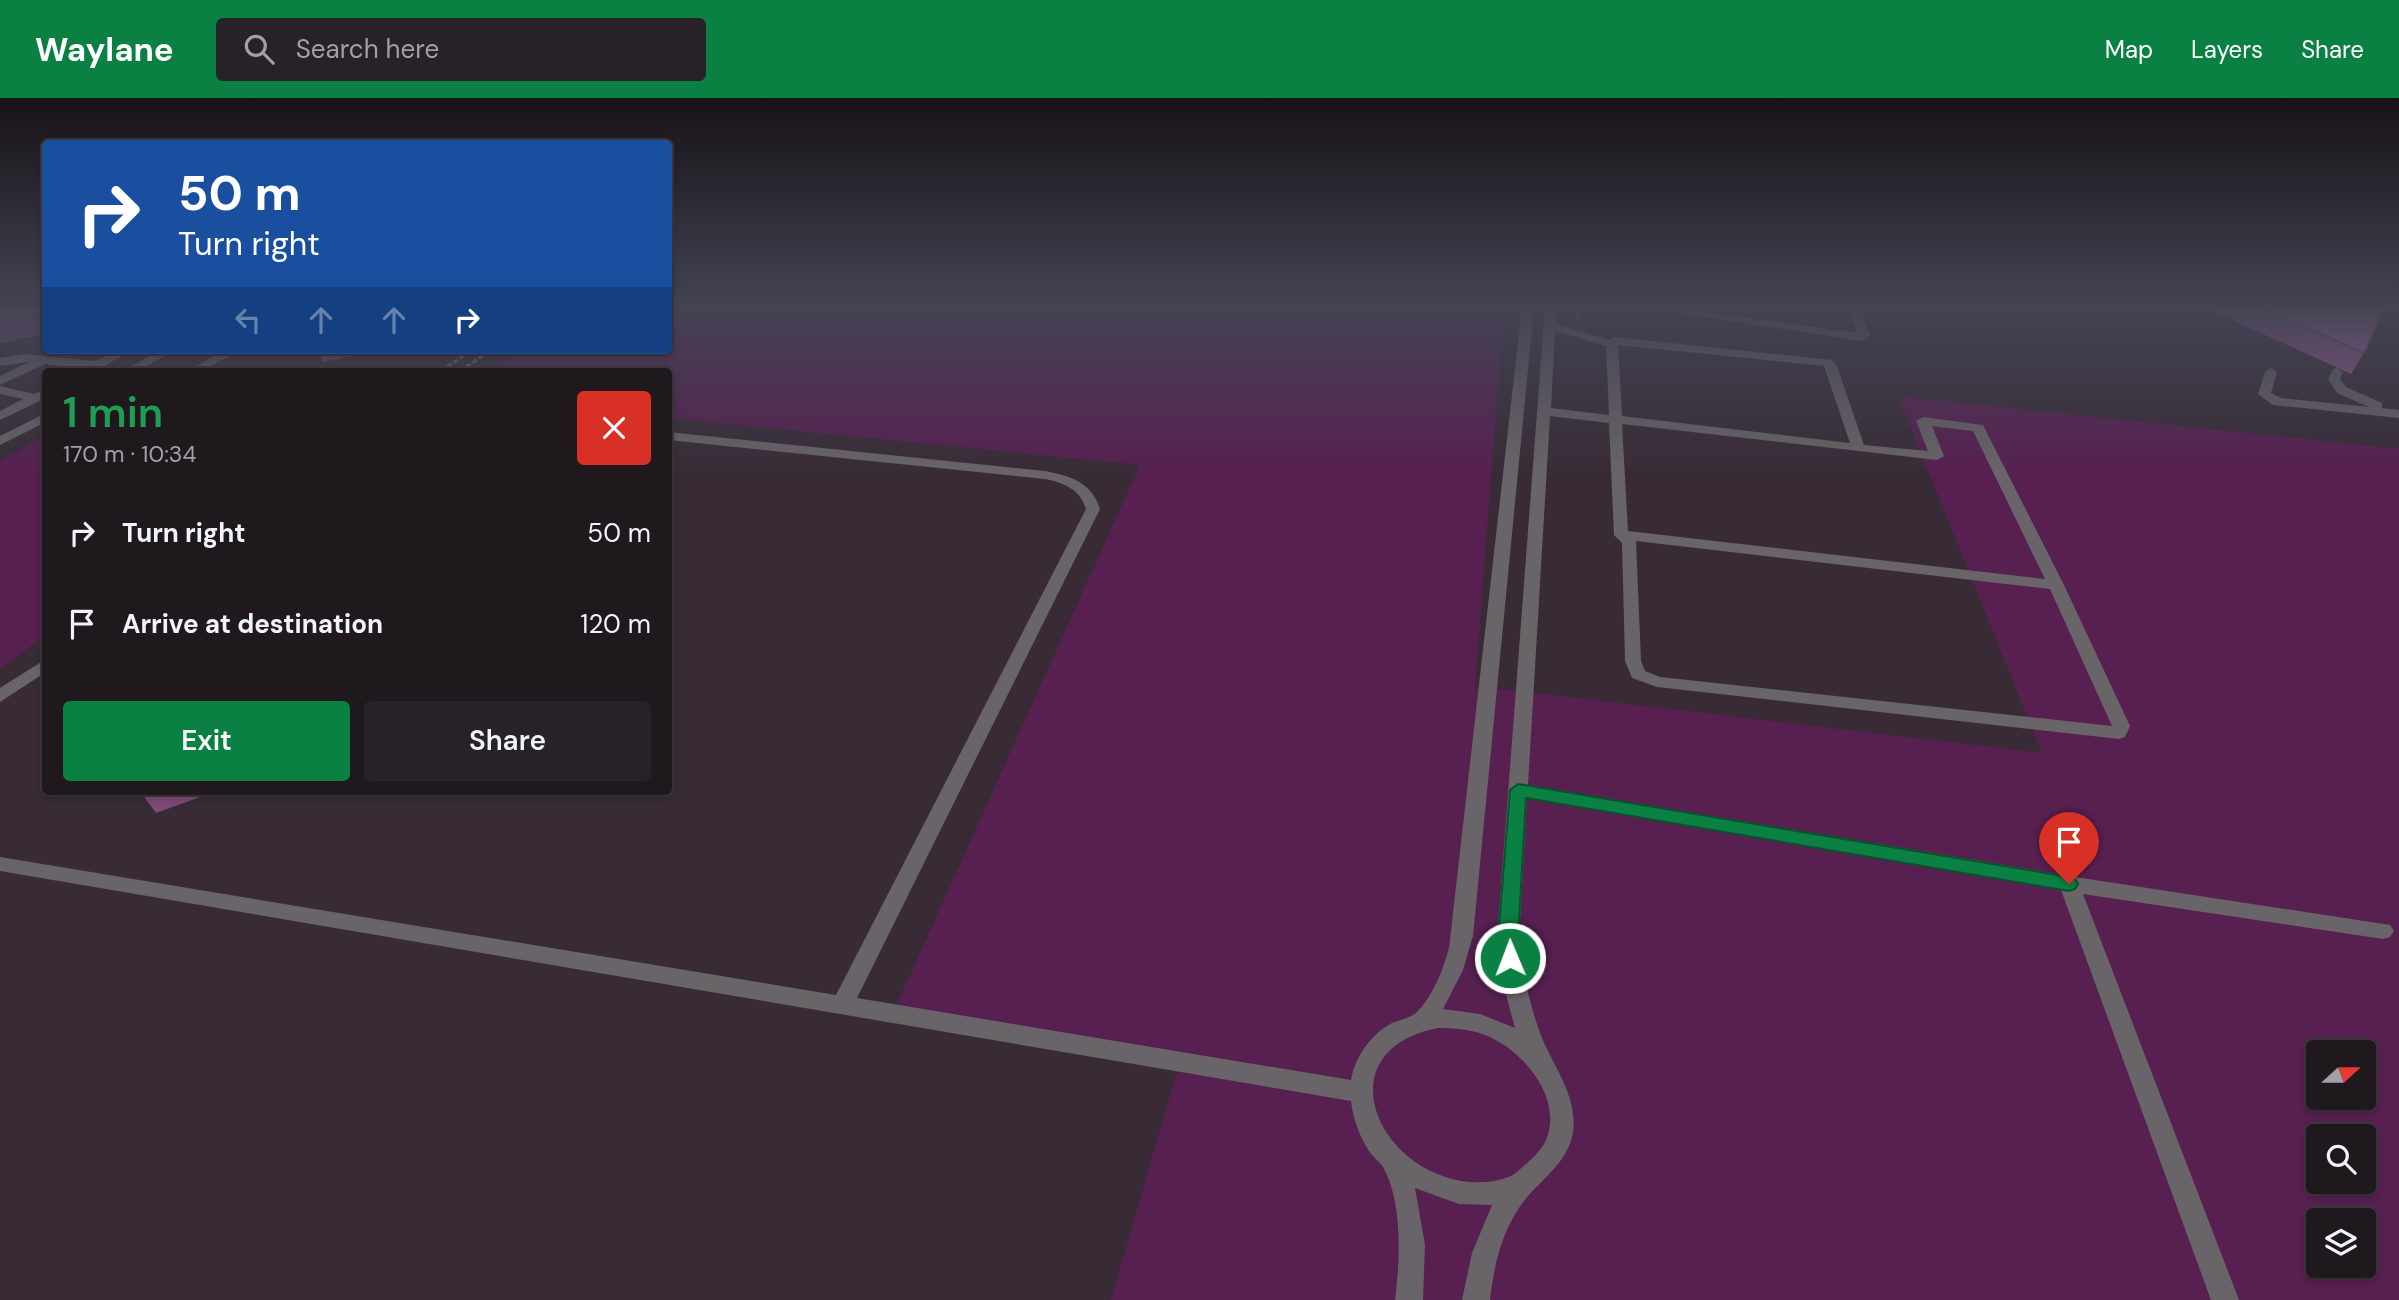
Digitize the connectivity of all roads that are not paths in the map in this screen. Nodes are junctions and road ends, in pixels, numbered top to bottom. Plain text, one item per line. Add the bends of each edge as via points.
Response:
1 (37, 363) edge
2 (62, 363) edge
3 (1522, 363) edge
4 (1547, 363) edge
5 (1614, 363) edge
6 (1828, 363) edge
7 (92, 368) edge
8 (2271, 372) dead end
9 (2337, 372) dead end
10 (0, 381) edge
11 (0, 390) edge
12 (40, 396) edge
13 (1544, 411) junction
14 (2398, 414) edge
15 (0, 416) edge
16 (42, 419) edge
17 (1618, 419) junction
18 (672, 436) edge
19 (0, 441) edge
20 (1858, 448) junction
21 (1621, 535) junction
22 (2056, 585) junction
23 (42, 667) edge
24 (0, 696) edge
25 (1518, 790) junction
26 (0, 864) edge
27 (2069, 884) junction
28 (2383, 931) dead end
29 (842, 1005) junction
30 (1423, 1021) junction
31 (1540, 1062) junction
32 (1361, 1092) junction
33 (1392, 1159) junction
34 (1523, 1183) junction
35 (1409, 1300) edge
36 (1476, 1300) edge
37 (2225, 1300) edge

1 - 10 street
2 - 7 street
3 - 30 street via 1462,936 1457,965
4 - 13 street
5 - 17 street
6 - 20 street
8 - 14 street via 2264,394 2278,402
9 - 14 street via 2333,379 2341,390
11 - 12 street
12 - 15 street
13 - 17 street
13 - 25 street
16 - 19 street
17 - 20 street
17 - 21 street
18 - 29 street via 1045,475 1075,484 1091,499 1093,509
20 - 22 street via 1937,456 1923,421 1978,428
21 - 22 street
21 - 22 street via 1629,541 1634,670 1646,678 2119,733 2121,726
23 - 24 street
25 - 27 street
25 - 31 street via 1508,939 1511,977 1521,1019
26 - 29 street
27 - 28 street
27 - 37 street
29 - 32 street
30 - 31 street via 1454,1018 1486,1025 1516,1040
30 - 32 street via 1398,1030 1378,1046 1365,1067
31 - 34 street via 1558,1094 1562,1129 1549,1160
32 - 33 street via 1364,1116 1374,1139
33 - 34 street via 1421,1180 1455,1192 1491,1193
33 - 35 street via 1413,1230
34 - 36 street via 1486,1246

